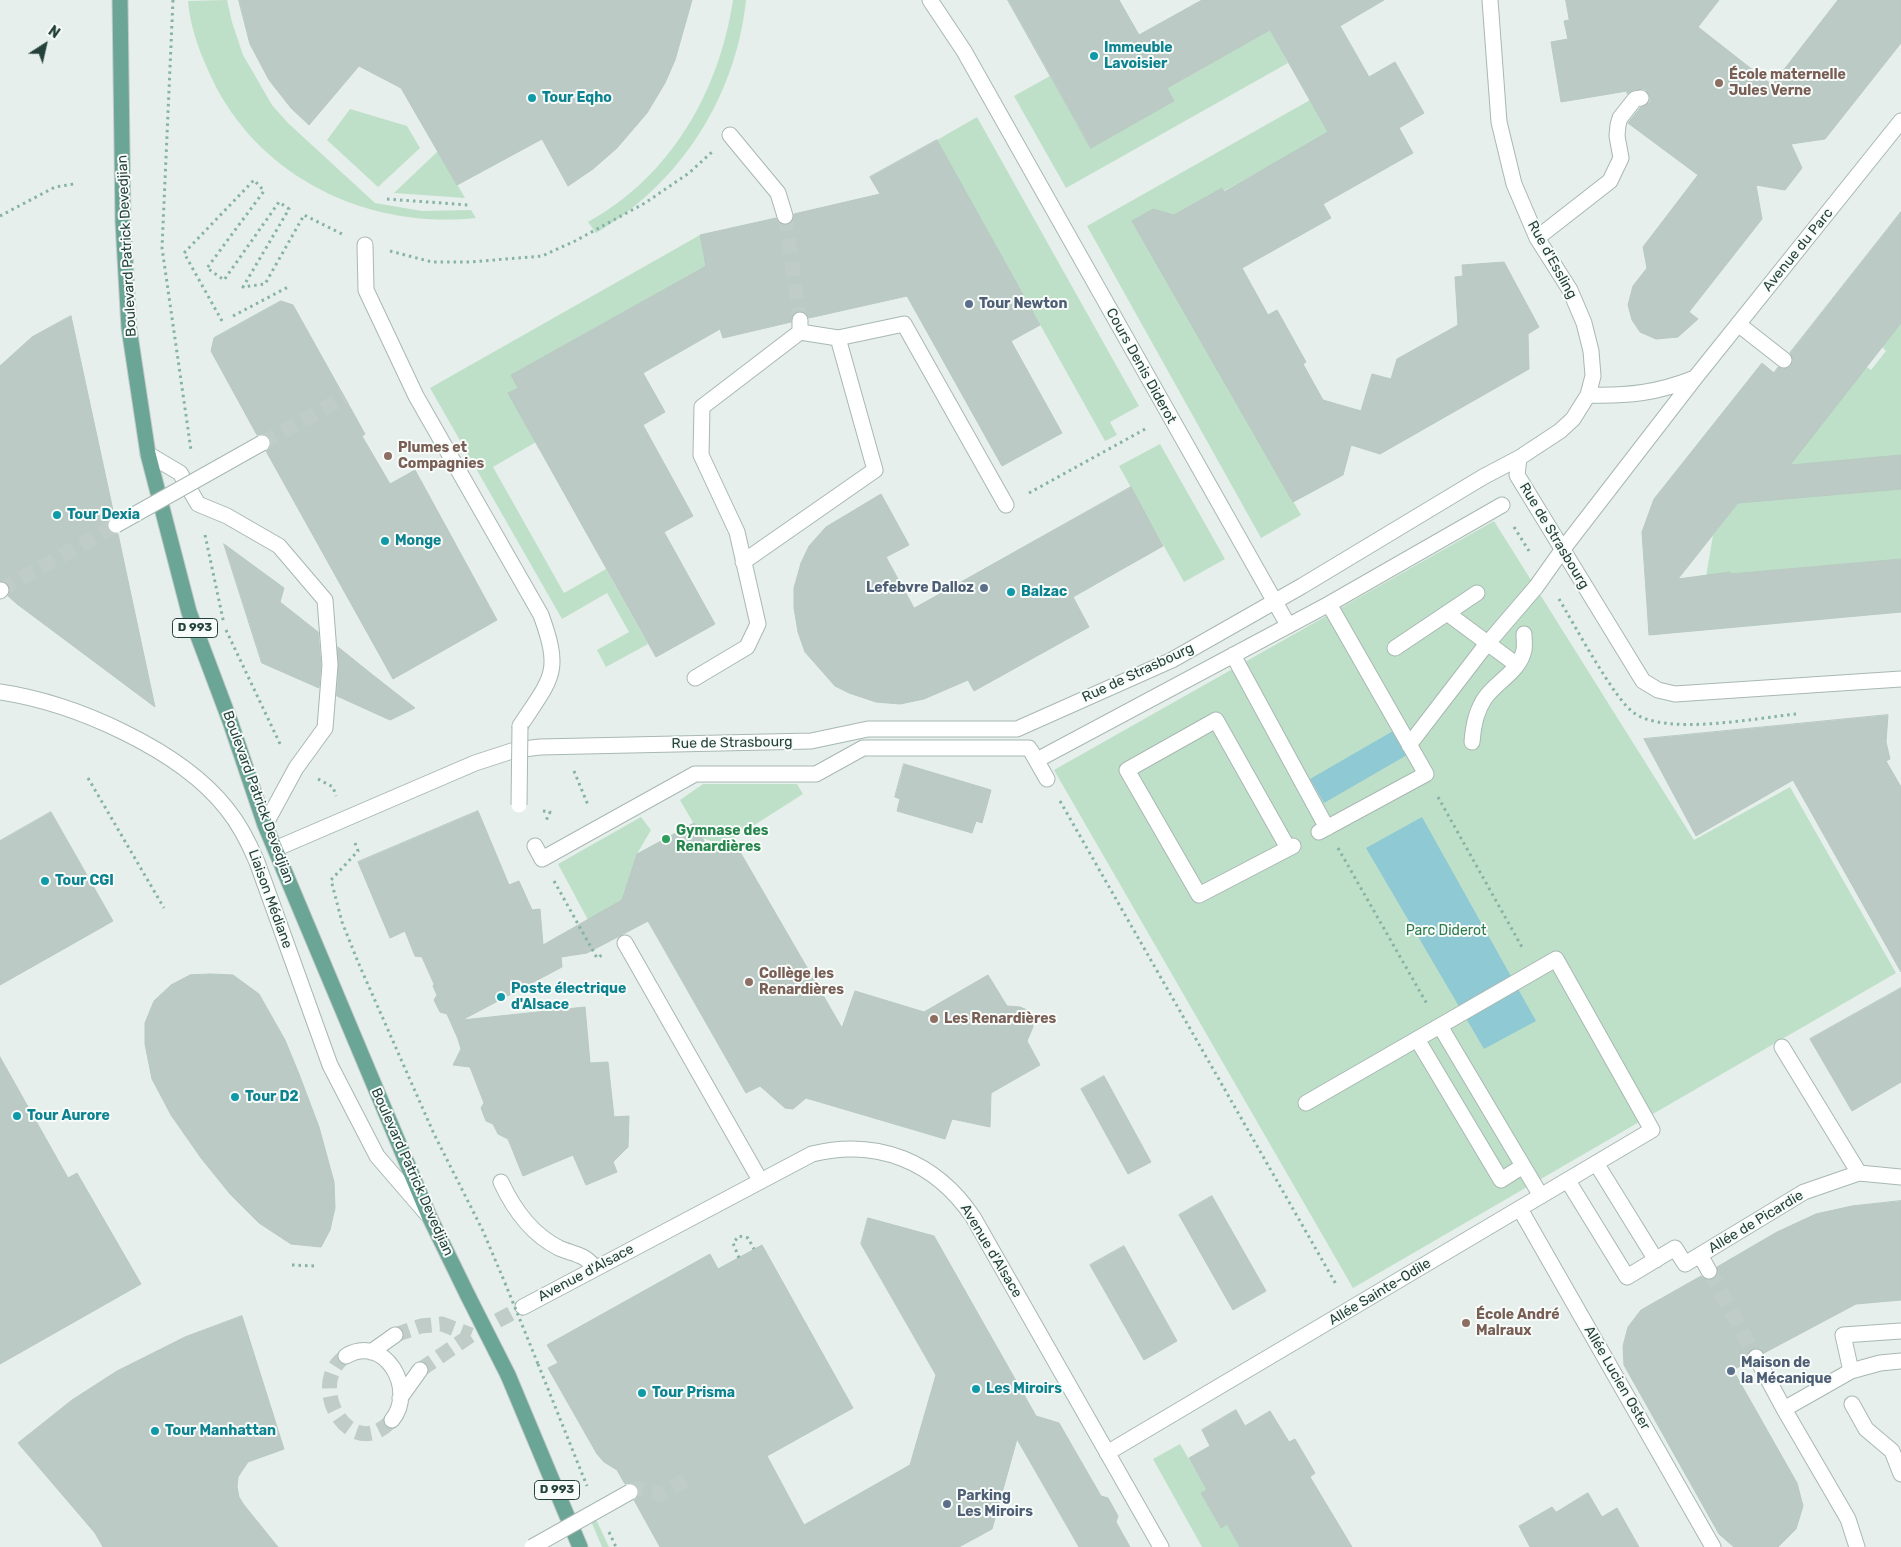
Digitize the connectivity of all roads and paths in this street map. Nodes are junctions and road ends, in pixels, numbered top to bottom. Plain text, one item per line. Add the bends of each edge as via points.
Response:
1 (120, 0) edge
2 (930, 0) edge
3 (1490, 0) edge
4 (1641, 98) dead end
5 (1899, 128) edge
6 (730, 135) joint
7 (74, 184) dead end
8 (387, 199) dead end
9 (468, 205) dead end
10 (0, 216) edge
11 (785, 216) tunnel mouth
12 (1537, 238) junction
13 (365, 245) junction
14 (288, 287) dead end
15 (233, 316) dead end
16 (222, 322) dead end
17 (1738, 324) junction
18 (838, 338) junction
19 (1784, 360) dead end
20 (1695, 378) junction
21 (1588, 395) junction
22 (1169, 416) junction
23 (262, 443) tunnel mouth
24 (148, 454) junction
25 (1519, 458) junction
26 (1029, 493) dead end
27 (1006, 505) dead end
28 (1502, 505) dead end
29 (116, 525) tunnel mouth
30 (1563, 549) junction
31 (744, 562) junction
32 (1477, 593) dead end
33 (1275, 602) junction
34 (1329, 604) junction
35 (1447, 614) junction
36 (1288, 625) junction
37 (1524, 634) dead end
38 (1487, 644) junction
39 (1395, 648) dead end
40 (1233, 655) junction
41 (1517, 665) junction
42 (695, 678) dead end
43 (1901, 679) edge
44 (0, 692) edge
45 (1017, 729) junction
46 (1472, 742) dead end
47 (1409, 745) junction
48 (564, 746) junction
49 (1033, 754) junction
50 (1426, 774) junction
51 (88, 778) dead end
52 (1047, 779) joint
53 (519, 805) dead end
54 (265, 826) junction
55 (598, 828) junction
56 (1323, 830) junction
57 (1290, 847) joint
58 (275, 848) junction
59 (538, 853) joint
60 (331, 880) dead end
61 (164, 908) dead end
62 (625, 943) joint
63 (1535, 971) junction
64 (1440, 1026) junction
65 (1417, 1039) junction
66 (1782, 1046) dead end
67 (1306, 1103) dead end
68 (1596, 1163) junction
69 (1523, 1166) junction
70 (1859, 1173) junction
71 (1901, 1177) edge
72 (760, 1180) junction
73 (1568, 1181) junction
74 (501, 1182) dead end
75 (1541, 1196) junction
76 (1520, 1208) junction
77 (430, 1218) junction
78 (754, 1250) dead end
79 (1700, 1255) junction
80 (740, 1258) dead end
81 (1656, 1260) junction
82 (292, 1265) dead end
83 (315, 1266) dead end
84 (595, 1269) junction
85 (1709, 1271) tunnel mouth
86 (523, 1307) tunnel mouth
87 (1350, 1309) junction
88 (1901, 1330) edge
89 (396, 1334) tunnel mouth
90 (371, 1352) junction
91 (346, 1356) dead end
92 (1756, 1357) tunnel mouth
93 (1901, 1361) edge
94 (420, 1370) tunnel mouth
95 (1851, 1371) junction
96 (400, 1398) junction
97 (1852, 1404) dead end
98 (1784, 1409) junction
99 (392, 1420) tunnel mouth
100 (1107, 1453) junction
101 (1901, 1474) edge
102 (630, 1492) tunnel mouth
103 (591, 1495) dead end
104 (607, 1530) dead end
105 (532, 1547) edge
106 (580, 1547) edge
107 (616, 1547) edge
108 (1161, 1547) edge
109 (1713, 1547) edge
110 (1857, 1547) edge

1 - 24 main road, Boulevard Patrick Devedjian / D 993 via 128,328
2 - 22 street, Cours Denis Diderot via 964,51
3 - 12 street, Rue d'Essling via 1499,122 1514,184
4 - 12 street via 1635,99 1620,118 1617,136 1621,158 1610,180
5 - 17 street, Avenue du Parc
6 - 11 street via 778,193
6 - 13 path via 689,174 645,203 542,256 432,262
7 - 10 path via 56,187
8 - 9 path
12 - 21 street, Rue d'Essling via 1570,290 1584,323 1592,352 1593,376
13 - 16 path via 304,214 265,284 243,287 289,209 279,202 224,280 208,268 264,191 254,180 184,253
13 - 53 street, bridge via 366,290 416,396 541,615 549,637 553,655 550,680 520,726
14 - 15 path
17 - 19 street
17 - 20 street, Avenue du Parc
18 - 27 street via 904,324
18 - 31 street via 875,470
18 - 31 street via 800,326 702,408 701,455 737,532
20 - 21 street via 1663,390 1618,396
20 - 30 street, Avenue du Parc
21 - 25 street, Rue d'Essling via 1573,419 1560,431
22 - 26 path
22 - 33 street, Cours Denis Diderot
23 - 29 street, bridge
24 - 54 main road, Boulevard Patrick Devedjian / D 993 via 189,612
24 - 54 street via 180,473 198,504 227,516 279,546 324,600 330,665 325,728 296,768
25 - 30 street, Rue de Strasbourg via 1517,475
25 - 33 street, Rue de Strasbourg
28 - 34 street
30 - 38 street, Avenue du Parc via 1536,587
30 - 43 street, Rue de Strasbourg via 1643,681 1658,690 1675,694
31 - 42 street via 758,624 747,647
32 - 35 street
33 - 36 street, Cours Denis Diderot
33 - 45 street, Rue de Strasbourg via 1172,660
34 - 36 street
34 - 47 street
35 - 38 street
35 - 39 street
36 - 40 street
37 - 41 street via 1524,650
38 - 41 street
38 - 47 street, Avenue du Parc
40 - 49 street
40 - 56 street
41 - 46 street via 1485,698 1473,728
44 - 77 street, Liaison Médiane via 54,704 104,723 192,775 228,810 257,862 330,1065 377,1156
45 - 48 street, Rue de Strasbourg via 868,729 811,741
45 - 49 street
47 - 50 street
48 - 55 path
48 - 58 street, Rue de Strasbourg via 532,748 496,756
49 - 52 street
49 - 55 street via 863,748 816,774 695,774
50 - 56 street
50 - 63 path
51 - 61 path
52 - 87 path
54 - 58 main road, Boulevard Patrick Devedjian / D 993
55 - 59 street
56 - 64 path
57 - 57 street via 1199,895 1127,770 1216,720
58 - 77 main road, Boulevard Patrick Devedjian / D 993
59 - 62 path via 597,958
60 - 103 path, bridge via 342,922 358,962 434,1134 483,1231
62 - 72 street
63 - 64 street
63 - 68 street, Allée Sainte-Odile via 1556,959 1652,1130
64 - 65 street
64 - 69 street
65 - 67 street
65 - 69 street via 1501,1180
66 - 70 street
68 - 73 street, Allée Sainte-Odile
68 - 81 street
69 - 75 street
70 - 71 street, Allée de Picardie
70 - 79 street, Allée de Picardie via 1804,1192
72 - 84 street, Avenue d'Alsace
72 - 100 street, Avenue d'Alsace via 812,1154 851,1148 872,1149 904,1159 946,1185 978,1224
73 - 75 street, Allée Sainte-Odile
73 - 81 street, Allée de Picardie via 1627,1277
74 - 84 street via 516,1211 533,1230 559,1248 586,1258
75 - 76 street, Allée Sainte-Odile
76 - 87 street, Allée Sainte-Odile
76 - 109 street, Allée Lucien Oster
77 - 106 main road, Boulevard Patrick Devedjian / D 993, bridge via 508,1375
78 - 80 path via 748,1238 739,1236 733,1243
79 - 81 street, Allée de Picardie via 1685,1264 1674,1248
79 - 85 street
82 - 83 path
84 - 86 street, Avenue d'Alsace
87 - 100 street, Allée Sainte-Odile
88 - 95 street via 1843,1335
89 - 90 street
90 - 91 street
90 - 96 street via 384,1356 393,1366
92 - 98 street
93 - 95 street
94 - 96 street
95 - 98 street
96 - 99 street
97 - 101 street via 1866,1429 1892,1452
98 - 110 street via 1848,1519
100 - 108 street, Avenue d'Alsace
102 - 105 street, bridge
104 - 107 path

